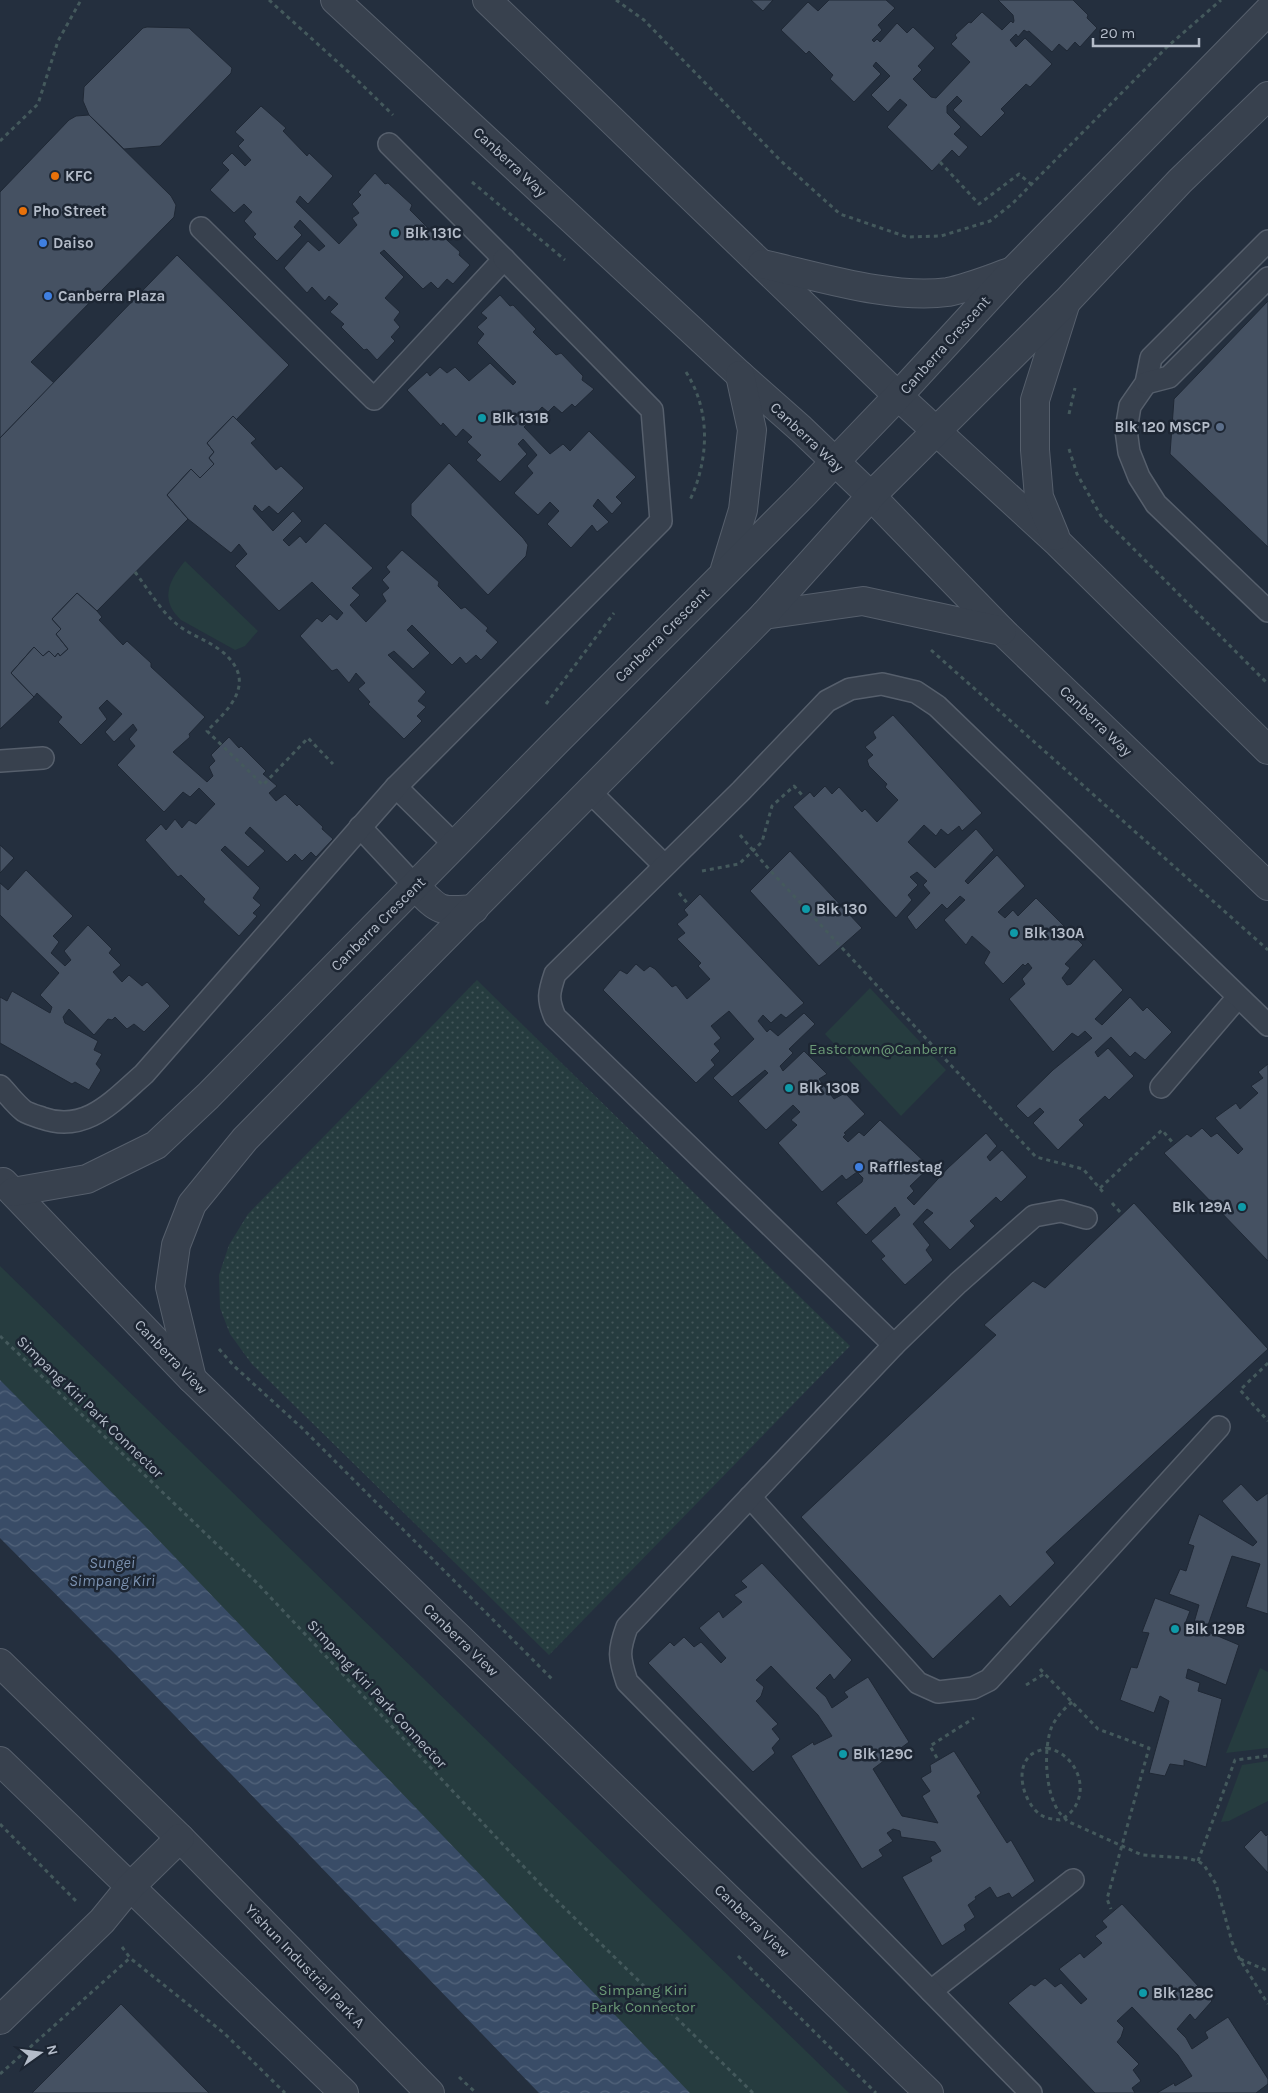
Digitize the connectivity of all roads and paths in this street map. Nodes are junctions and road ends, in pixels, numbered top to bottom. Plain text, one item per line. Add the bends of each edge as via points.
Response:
1 (81, 0) edge
2 (269, 0) edge
3 (335, 0) edge
4 (487, 0) edge
5 (616, 0) edge
6 (1221, 0) edge
7 (1268, 11) edge
8 (1268, 96) edge
9 (399, 112) dead end
10 (0, 141) edge
11 (389, 144) dead end
12 (940, 162) dead end
13 (470, 180) dead end
14 (1032, 185) junction
15 (201, 228) dead end
16 (1268, 241) edge
17 (504, 259) junction
18 (568, 262) dead end
19 (762, 264) junction
20 (1012, 272) junction
21 (1268, 278) edge
22 (1066, 301) junction
23 (684, 368) dead end
24 (740, 376) junction
25 (1076, 384) dead end
26 (1146, 384) junction
27 (898, 396) junction
28 (1067, 423) dead end
29 (937, 432) junction
30 (1067, 441) dead end
31 (834, 462) junction
32 (871, 496) junction
33 (689, 503) dead end
34 (1058, 543) junction
35 (135, 572) dead end
36 (724, 573) junction
37 (617, 608) dead end
38 (1268, 611) edge
39 (764, 615) junction
40 (1002, 631) junction
41 (928, 648) dead end
42 (1268, 684) edge
43 (540, 711) dead end
44 (1268, 750) edge
45 (43, 758) dead end
46 (0, 761) edge
47 (332, 764) dead end
48 (396, 787) junction
49 (589, 791) junction
50 (803, 796) dead end
51 (360, 827) junction
52 (740, 834) dead end
53 (455, 846) junction
54 (753, 850) junction
55 (664, 865) junction
56 (700, 871) dead end
57 (415, 886) junction
58 (1268, 886) edge
59 (684, 887) dead end
60 (688, 904) dead end
61 (474, 909) junction
62 (1268, 950) edge
63 (1238, 997) junction
64 (1268, 1025) edge
65 (0, 1086) edge
66 (1161, 1087) dead end
67 (1173, 1143) dead end
68 (7, 1186) edge
69 (1100, 1188) junction
70 (1105, 1194) dead end
71 (1110, 1200) dead end
72 (1121, 1212) dead end
73 (1086, 1218) dead end
74 (0, 1336) edge
75 (215, 1344) dead end
76 (894, 1345) junction
77 (1268, 1363) edge
78 (192, 1379) junction
79 (1268, 1421) edge
80 (1219, 1427) dead end
81 (302, 1428) dead end
82 (750, 1497) junction
83 (1018, 1647) junction
84 (0, 1663) edge
85 (1072, 1702) junction
86 (1047, 1748) junction
87 (1268, 1756) edge
88 (0, 1761) edge
89 (1065, 1818) junction
90 (0, 1824) edge
91 (180, 1838) junction
92 (1121, 1846) junction
93 (1198, 1860) junction
94 (1073, 1880) dead end
95 (129, 1888) junction
96 (1111, 1910) dead end
97 (102, 1921) junction
98 (130, 1958) junction
99 (1239, 1958) junction
100 (1268, 1971) edge
101 (931, 1991) junction
102 (1268, 2004) edge
103 (0, 2020) edge
104 (0, 2074) edge
105 (285, 2093) edge
106 (344, 2093) edge
107 (430, 2093) edge
108 (753, 2093) edge
109 (929, 2093) edge
110 (1031, 2093) edge

1 - 10 path via 58,40 38,104
2 - 9 path via 395,117
3 - 24 street, Canberra Way
4 - 19 street
5 - 14 path via 644,20 781,161 840,214 907,237 941,236 990,222
6 - 14 path via 1167,48
7 - 20 street, Canberra Crescent
8 - 22 street via 1180,181
11 - 17 lane
12 - 14 path via 979,204 1019,174
13 - 18 path
15 - 17 lane via 374,399
16 - 26 lane via 1151,358
17 - 48 lane via 652,410 661,521
19 - 20 street via 872,289 906,292 948,292
19 - 27 street
20 - 27 street, Canberra Crescent
21 - 26 lane via 1169,377
22 - 29 street
22 - 34 street via 1035,400 1039,497
23 - 33 path via 694,384 704,420 705,448
24 - 31 street, Canberra Way
24 - 36 street via 752,430 744,510
25 - 28 path
26 - 38 lane via 1130,406 1126,430 1129,452 1139,477 1156,504
27 - 29 street
27 - 31 street, Canberra Crescent
29 - 32 street
29 - 34 street
30 - 42 path via 1077,474 1101,516
31 - 32 street, Canberra Way
31 - 36 street, Canberra Crescent
32 - 39 street
32 - 40 street, Canberra Way
34 - 44 street
35 - 47 path via 169,617 227,656 234,666 239,676 237,695 227,712 207,730 263,785 308,738
36 - 53 street, Canberra Crescent
37 - 43 path
39 - 40 street via 863,601
39 - 49 street
40 - 58 street, Canberra Way
41 - 62 path
45 - 46 lane
48 - 51 lane
48 - 53 lane
49 - 55 lane
49 - 61 street
50 - 54 path via 794,786 772,806 762,842
51 - 57 lane
51 - 65 lane via 144,1074 102,1110 88,1118 54,1122 25,1111
52 - 54 path
53 - 57 street, Canberra Crescent
54 - 56 path via 739,864
54 - 69 path via 1036,1156 1083,1169
55 - 63 lane via 827,701 850,689 882,684 916,692 937,706
55 - 76 lane via 555,974 549,1004 555,1017
57 - 61 street via 435,907 448,912
57 - 68 street, Canberra Crescent via 156,1145 87,1180
59 - 60 path via 678,892
61 - 78 street via 245,1139 192,1204 176,1245 170,1287
63 - 64 lane
63 - 66 lane
67 - 69 path via 1162,1130
68 - 78 street, Canberra View
69 - 70 path
71 - 72 path
73 - 76 lane via 1061,1211 1034,1216
74 - 108 path, Simpang Kiri Park Connector via 257,1583 542,1886
75 - 81 path via 234,1366
76 - 82 lane
77 - 79 path via 1240,1390
78 - 109 street, Canberra View
80 - 83 lane
82 - 83 lane via 918,1682 938,1692 973,1688 989,1680
82 - 101 lane via 627,1626 620,1646 627,1682
83 - 85 path
84 - 91 street, Yishun Industrial Park A
85 - 86 path via 1052,1726
85 - 92 path via 1098,1729 1149,1748
86 - 89 path via 1052,1796
86 - 89 path via 1065,1756 1079,1777 1080,1797 1074,1811
86 - 89 path via 1031,1754 1025,1763 1023,1786 1027,1799 1040,1815 1060,1820
87 - 93 path via 1235,1760
88 - 95 street
89 - 92 path
90 - 97 path via 83,1908
91 - 95 street
91 - 107 street, Yishun Industrial Park A
92 - 93 path via 1142,1855
92 - 96 path via 1107,1899
93 - 99 path via 1216,1884
94 - 101 lane
95 - 97 street
95 - 106 street
97 - 98 path
97 - 103 street
98 - 104 path
98 - 105 path via 224,2033
99 - 100 path
99 - 102 path
101 - 110 lane

